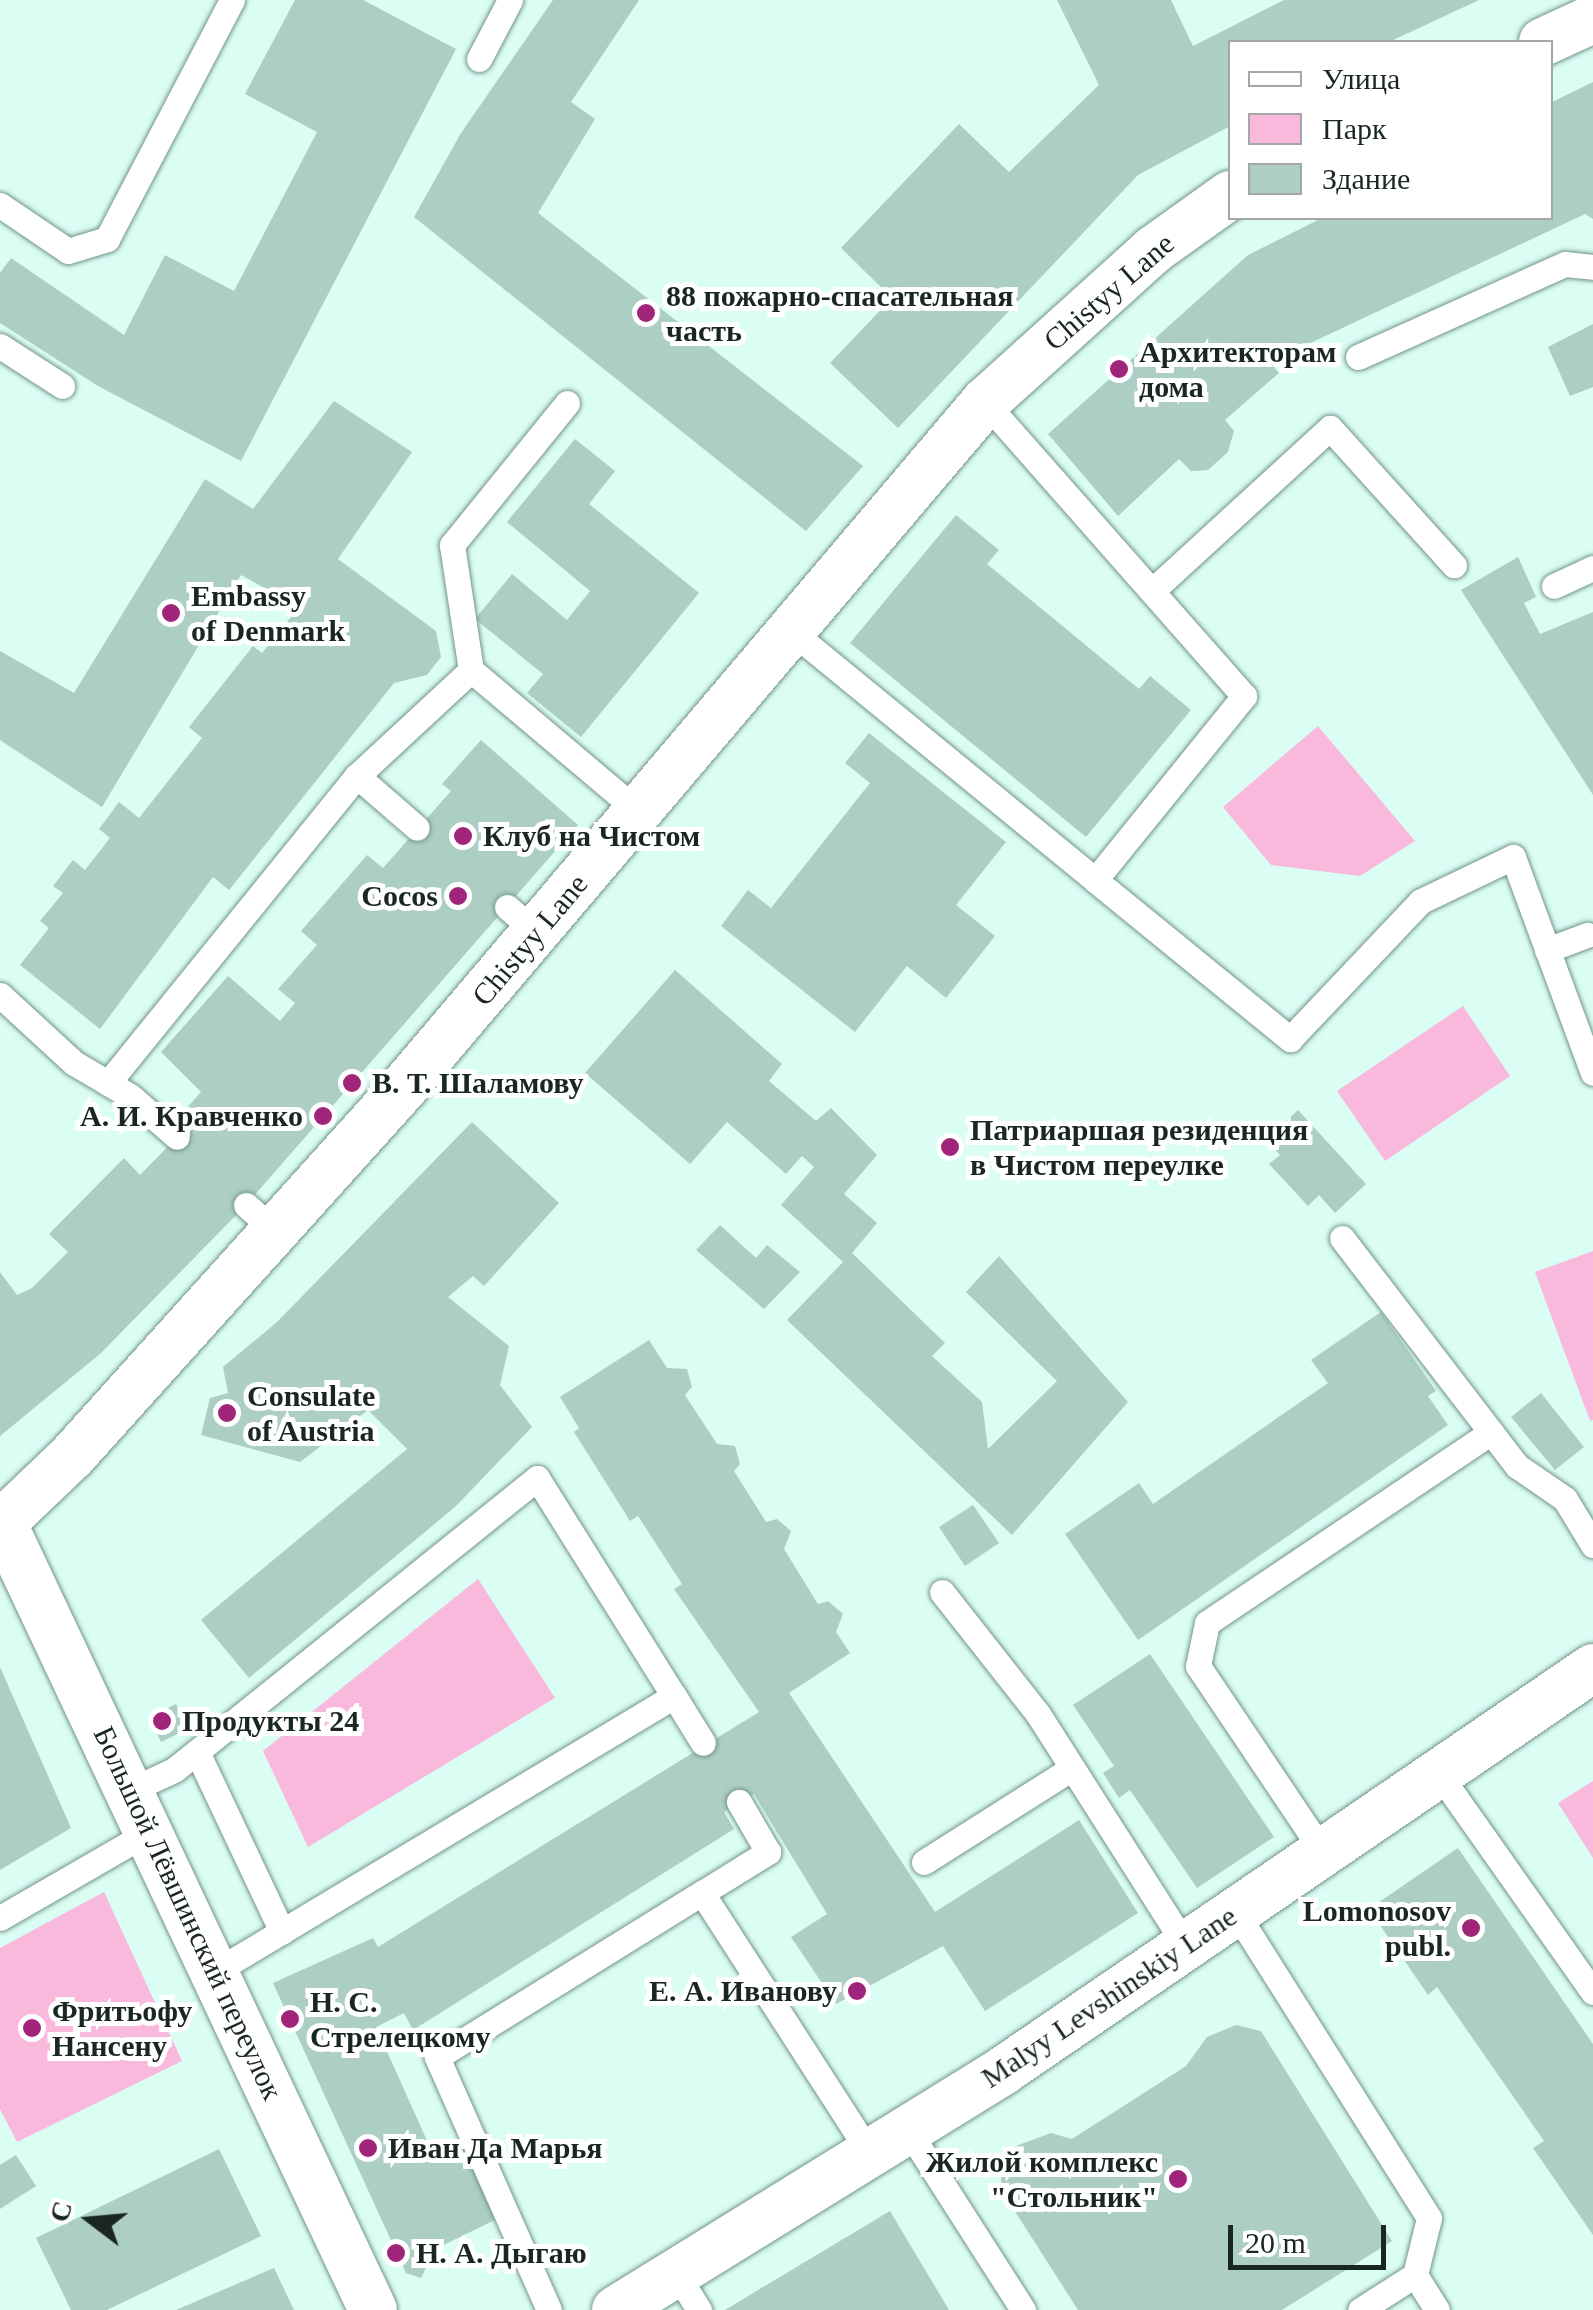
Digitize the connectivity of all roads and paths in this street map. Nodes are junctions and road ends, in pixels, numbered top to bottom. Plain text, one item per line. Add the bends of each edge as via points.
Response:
1 (232, 0) edge
2 (510, 0) edge
3 (1593, 18) edge
4 (1547, 40) edge
5 (479, 59) dead end
6 (1228, 196) edge
7 (0, 205) edge
8 (1593, 267) edge
9 (0, 346) edge
10 (1358, 357) dead end
11 (62, 386) dead end
12 (985, 402) junction
13 (567, 403) dead end
14 (1454, 564) dead end
15 (1593, 568) edge
16 (1554, 586) dead end
17 (1153, 590) junction
18 (791, 631) junction
19 (472, 670) junction
20 (357, 776) junction
21 (638, 812) junction
22 (417, 828) dead end
23 (1096, 880) junction
24 (1587, 936) dead end
25 (1547, 950) junction
26 (0, 994) edge
27 (1593, 1073) edge
28 (108, 1083) junction
29 (177, 1137) dead end
30 (1342, 1238) dead end
31 (1491, 1432) junction
32 (1, 1520) edge
33 (1593, 1545) edge
34 (942, 1592) dead end
35 (1593, 1668) edge
36 (674, 1696) junction
37 (703, 1743) dead end
38 (197, 1752) junction
39 (1072, 1768) junction
40 (1439, 1774) junction
41 (740, 1802) dead end
42 (140, 1811) junction
43 (1323, 1852) junction
44 (924, 1862) dead end
45 (702, 1894) junction
46 (1235, 1911) junction
47 (0, 1918) edge
48 (282, 1932) junction
49 (1186, 1946) junction
50 (216, 1972) junction
51 (1593, 1992) edge
52 (889, 2142) junction
53 (1416, 2275) junction
54 (687, 2292) edge
55 (373, 2310) edge
56 (549, 2310) edge
57 (616, 2310) edge
58 (1023, 2310) edge
59 (1360, 2310) edge
60 (1437, 2310) edge

1 - 7 lane via 107,239 68,251
2 - 5 lane
3 - 4 street
6 - 12 street, Chistyy Lane via 1141,260
8 - 10 lane via 1565,264
9 - 11 lane
12 - 17 lane
12 - 18 street, Chistyy Lane
13 - 19 lane via 452,545
14 - 17 lane via 1330,428
15 - 16 lane
17 - 23 lane via 1244,696
18 - 21 street, Chistyy Lane
18 - 23 lane
19 - 20 lane
19 - 21 lane
20 - 22 lane
20 - 28 lane
21 - 32 street, Chistyy Lane via 522,919 260,1218 73,1455
23 - 25 lane via 1290,1039 1421,901 1513,857
24 - 25 lane
25 - 27 lane
26 - 28 lane via 74,1063
28 - 29 lane
30 - 31 lane
31 - 33 lane via 1518,1466 1565,1498
31 - 43 lane via 1207,1623 1198,1666
32 - 42 street, Большой Лёвшинский переулок
34 - 39 lane
35 - 40 street, Malyy Levshinskiy Lane
36 - 37 lane
36 - 38 lane via 536,1478
36 - 48 lane
38 - 42 lane
38 - 48 lane
39 - 44 lane
39 - 49 lane
40 - 43 street, Malyy Levshinskiy Lane
40 - 51 lane
41 - 45 lane via 768,1852
42 - 47 lane
42 - 50 street, Большой Лёвшинский переулок
43 - 46 street, Malyy Levshinskiy Lane
45 - 52 lane
45 - 56 lane via 438,2057
46 - 49 street, Malyy Levshinskiy Lane
46 - 53 lane via 1429,2218
48 - 50 lane
49 - 52 street, Malyy Levshinskiy Lane
50 - 55 street, Большой Лёвшинский переулок
52 - 54 street, Malyy Levshinskiy Lane
52 - 58 lane
53 - 59 lane
53 - 60 lane
54 - 57 street, Malyy Levshinskiy Lane

